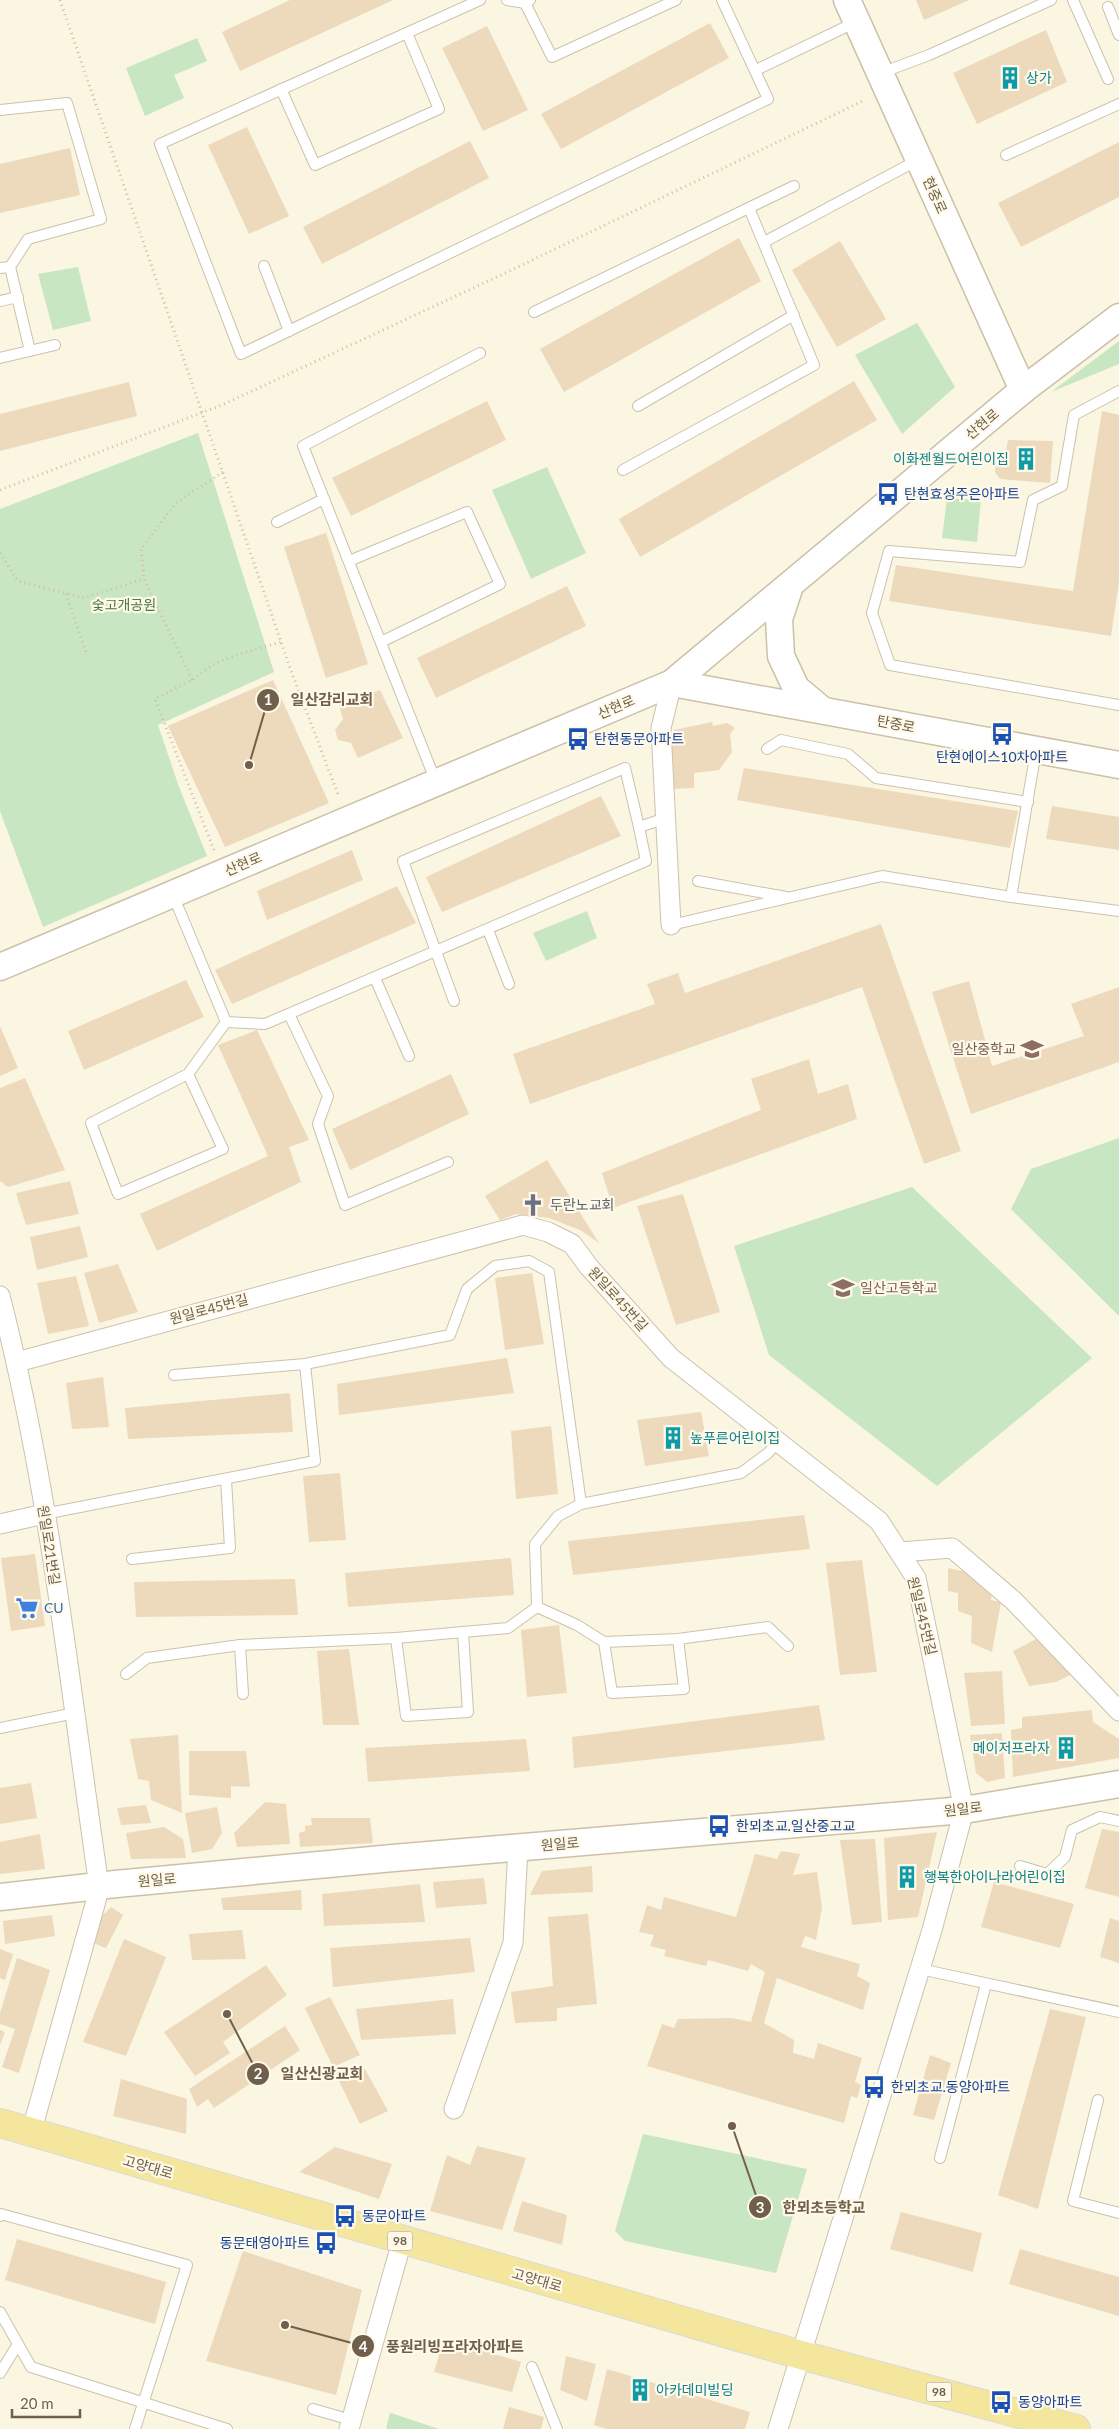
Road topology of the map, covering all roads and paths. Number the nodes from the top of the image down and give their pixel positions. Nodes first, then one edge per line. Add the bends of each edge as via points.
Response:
1 (60, 0) edge
2 (480, 0) edge
3 (507, 0) edge
4 (676, 0) edge
5 (722, 0) edge
6 (1051, 0) edge
7 (1073, 0) edge
8 (528, 1) edge
9 (1108, 7) dead end
10 (852, 11) edge
11 (406, 33) junction
12 (1119, 35) edge
13 (756, 70) junction
14 (880, 73) junction
15 (1108, 79) dead end
16 (281, 89) junction
17 (866, 100) dead end
18 (1119, 104) edge
19 (0, 110) edge
20 (1006, 155) dead end
21 (919, 159) junction
22 (794, 186) dead end
23 (749, 208) junction
24 (764, 242) junction
25 (264, 266) dead end
26 (5, 268) edge
27 (18, 297) junction
28 (0, 301) edge
29 (534, 312) dead end
30 (794, 316) junction
31 (1119, 317) edge
32 (290, 331) junction
33 (55, 345) dead end
34 (30, 351) junction
35 (480, 353) dead end
36 (0, 358) edge
37 (1023, 390) junction
38 (1119, 391) edge
39 (638, 406) dead end
40 (202, 412) junction
41 (624, 470) dead end
42 (223, 472) junction
43 (0, 490) edge
44 (324, 499) junction
45 (277, 522) dead end
46 (0, 553) edge
47 (349, 561) junction
48 (144, 579) junction
49 (790, 585) junction
50 (66, 593) junction
51 (281, 642) junction
52 (380, 642) junction
53 (86, 652) dead end
54 (192, 680) junction
55 (672, 684) junction
56 (1119, 706) edge
57 (822, 710) junction
58 (767, 749) dead end
59 (1036, 750) junction
60 (1119, 765) edge
61 (436, 783) junction
62 (339, 798) dead end
63 (1028, 802) junction
64 (666, 818) junction
65 (639, 827) junction
66 (214, 852) dead end
67 (698, 881) dead end
68 (172, 894) junction
69 (1011, 897) junction
70 (790, 898) junction
71 (1119, 911) edge
72 (671, 925) joint
73 (488, 930) junction
74 (436, 952) junction
75 (0, 967) edge
76 (375, 978) junction
77 (509, 984) dead end
78 (454, 1001) dead end
79 (288, 1014) junction
80 (226, 1022) junction
81 (409, 1056) dead end
82 (188, 1074) junction
83 (448, 1162) dead end
84 (0, 1296) edge
85 (17, 1362) junction
86 (306, 1364) junction
87 (174, 1375) dead end
88 (778, 1442) junction
89 (226, 1479) junction
90 (581, 1504) junction
91 (44, 1514) junction
92 (0, 1524) edge
93 (900, 1552) junction
94 (132, 1559) dead end
95 (537, 1608) junction
96 (463, 1632) junction
97 (396, 1638) junction
98 (678, 1639) junction
99 (604, 1642) junction
100 (240, 1645) junction
101 (788, 1646) dead end
102 (126, 1674) dead end
103 (243, 1694) dead end
104 (1119, 1711) edge
105 (75, 1713) junction
106 (0, 1728) edge
107 (1119, 1784) edge
108 (964, 1810) junction
109 (1119, 1821) edge
110 (518, 1848) junction
111 (1020, 1866) dead end
112 (99, 1886) junction
113 (0, 1897) edge
114 (920, 1969) junction
115 (986, 1984) junction
116 (1119, 2012) edge
117 (1098, 2100) dead end
118 (454, 2109) dead end
119 (0, 2124) edge
120 (31, 2133) junction
121 (0, 2138) edge
122 (940, 2158) dead end
123 (1119, 2213) edge
124 (0, 2216) edge
125 (400, 2248) junction
126 (0, 2312) edge
127 (18, 2344) junction
128 (799, 2362) junction
129 (532, 2367) dead end
130 (0, 2373) edge
131 (144, 2403) junction
132 (313, 2409) dead end
133 (350, 2424) edge
134 (135, 2429) edge
135 (227, 2429) edge
136 (557, 2429) edge
137 (778, 2429) edge
138 (1014, 2429) edge
139 (1076, 2429) edge

1 - 40 path
2 - 11 lane
3 - 8 lane
4 - 8 lane via 552,57
5 - 13 lane
6 - 14 lane via 929,55
7 - 15 lane
9 - 12 lane
10 - 13 lane
10 - 14 main road, 현중로
11 - 16 lane
11 - 16 lane via 439,109 324,161 314,165
13 - 32 lane via 768,99
14 - 21 main road, 현중로
16 - 32 lane via 160,144 241,354
17 - 40 path via 499,276
18 - 20 lane
19 - 26 lane via 66,103 101,218 28,239
21 - 24 lane
21 - 37 main road, 현중로
22 - 23 lane
23 - 24 lane
23 - 29 lane
24 - 30 lane
25 - 32 lane
26 - 27 lane
27 - 28 lane
27 - 34 lane
30 - 39 lane
30 - 41 lane via 814,365
31 - 37 main road, 산현로
33 - 34 lane
34 - 36 lane
35 - 44 lane via 303,446
37 - 49 main road, 산현로
38 - 56 lane via 1074,415 1062,486 1033,500 1020,562 889,551 872,613 890,665
40 - 42 path
40 - 43 path
42 - 48 path via 176,503 141,549
42 - 51 path
44 - 45 lane
44 - 47 lane
46 - 50 path via 18,581
47 - 52 lane
47 - 52 lane via 467,512 500,584
48 - 50 path via 84,598
48 - 54 path
49 - 55 main road, 산현로
49 - 57 main road via 779,619 781,656 796,688
50 - 53 path
51 - 54 path via 212,665
51 - 62 path
52 - 61 lane
54 - 66 path via 155,699
55 - 57 main road, 탄중로
55 - 61 main road, 산현로
55 - 64 street via 661,728
57 - 59 main road, 탄중로
58 - 63 lane via 781,740 848,754 876,778
59 - 60 main road, 탄중로
59 - 63 lane
61 - 68 main road, 산현로
63 - 69 lane
64 - 65 lane
64 - 72 street
65 - 73 lane via 646,861
65 - 74 lane via 625,768 403,861
67 - 70 lane
68 - 75 main road, 산현로
68 - 80 lane
69 - 70 lane via 882,876
69 - 71 lane
70 - 72 lane
73 - 74 lane
73 - 77 lane
74 - 76 lane
74 - 78 lane
76 - 79 lane
76 - 81 lane
79 - 80 lane via 265,1024
79 - 83 lane via 328,1096 318,1124 345,1205
80 - 82 lane
82 - 82 lane via 91,1123 118,1194 223,1150
84 - 85 street, 원일로21번길
85 - 88 street, 원일로45번길 via 523,1225 548,1232 572,1244 671,1358
85 - 91 street, 원일로21번길
86 - 87 lane
86 - 89 lane via 315,1461
86 - 90 lane via 450,1335 467,1289 496,1266 529,1260 548,1272
88 - 90 lane via 741,1473
88 - 93 street, 원일로45번길 via 880,1521
89 - 91 lane
89 - 94 lane via 230,1548
90 - 95 lane via 558,1516 535,1544
91 - 92 street
91 - 105 street, 원일로21번길
93 - 104 street via 952,1548 1014,1601
93 - 108 street, 원일로45번길 via 916,1578
95 - 96 lane via 508,1628
95 - 99 lane via 577,1625
96 - 97 lane
96 - 97 lane via 468,1712 406,1716
97 - 100 lane
98 - 99 lane
98 - 99 lane via 684,1689 612,1693
98 - 101 lane via 768,1627
100 - 102 lane via 147,1658
100 - 103 lane
105 - 106 lane
105 - 112 street, 원일로21번길
107 - 108 main road, 원일로
108 - 110 main road, 원일로
108 - 114 street
109 - 111 lane via 1100,1817 1072,1830 1065,1857 1046,1874
110 - 112 main road, 원일로
110 - 118 street via 513,1943
112 - 113 main road, 원일로
112 - 120 street
114 - 115 lane
114 - 128 street
115 - 116 lane
115 - 122 lane
117 - 123 lane via 1073,2201
119 - 120 main road, 고양대로 / 98
120 - 125 main road, 고양대로 / 98
121 - 125 main road, 고양대로 / 98
124 - 131 lane via 187,2265
125 - 128 main road, 고양대로 / 98
125 - 133 street
126 - 127 lane
127 - 130 lane
127 - 131 lane via 31,2367
128 - 137 street
128 - 138 main road, 고양대로 / 98
128 - 139 main road, 고양대로 / 98
129 - 136 lane
131 - 134 lane
131 - 135 lane
132 - 133 lane

